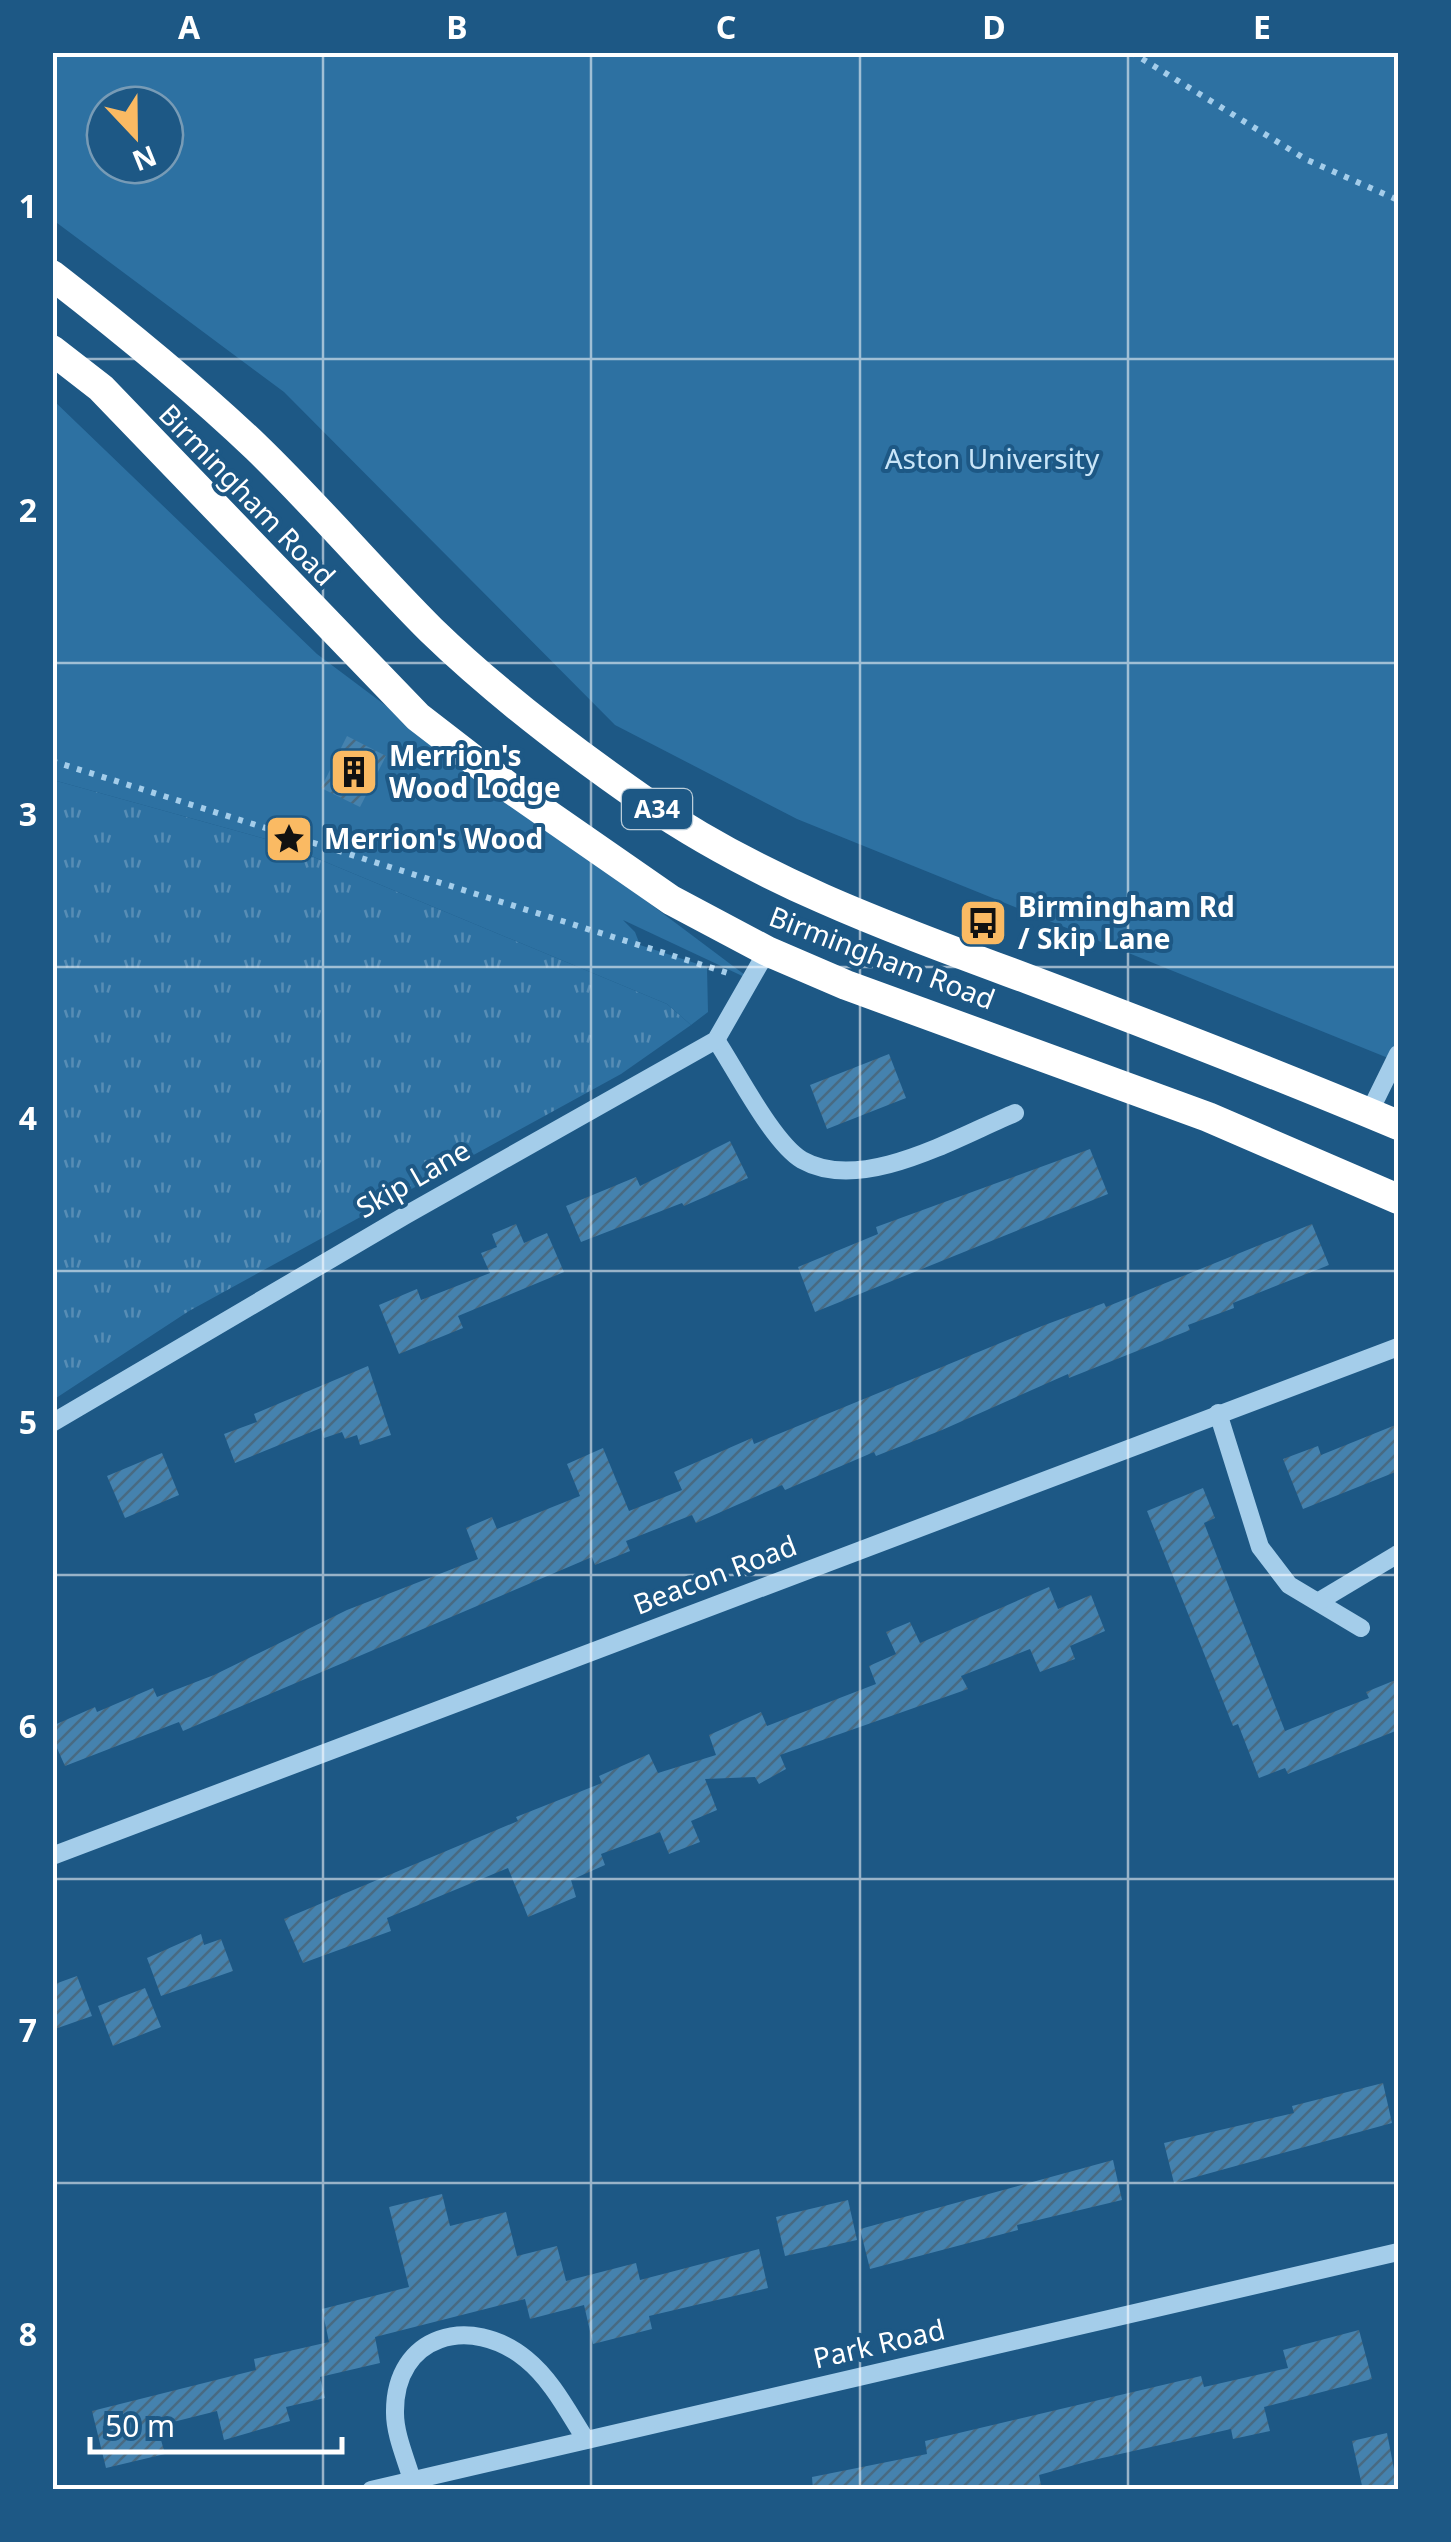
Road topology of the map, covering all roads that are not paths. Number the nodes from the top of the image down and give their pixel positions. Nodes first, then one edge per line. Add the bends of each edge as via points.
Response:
1 (52, 275) edge
2 (52, 350) edge
3 (768, 952) junction
4 (716, 1040) junction
5 (1398, 1054) edge
6 (1369, 1112) junction
7 (1016, 1113) dead end
8 (1398, 1125) edge
9 (1398, 1198) edge
10 (1398, 1346) edge
11 (1218, 1414) junction
12 (52, 1423) edge
13 (1398, 1554) edge
14 (1321, 1600) junction
15 (1361, 1628) dead end
16 (52, 1856) edge
17 (1398, 2252) edge
18 (586, 2440) junction
19 (412, 2480) junction
20 (371, 2490) edge

1 - 6 highway, Birmingham Road / A34 via 258,449 492,685 650,805 746,862 874,923
2 - 3 highway, Birmingham Road / A34 via 101,388 418,717 671,900
3 - 4 street, Skip Lane
3 - 9 highway, Birmingham Road / A34 via 1208,1116
4 - 7 street via 800,1159 837,1172 875,1170
4 - 12 street, Skip Lane
5 - 6 street
6 - 8 highway, Birmingham Road / A34
10 - 11 street, Beacon Road
11 - 14 street via 1260,1547 1288,1585
11 - 16 street, Beacon Road
13 - 14 street
14 - 15 street
17 - 18 street, Park Road
18 - 19 street, Park Road
18 - 19 street via 525,2358 498,2342 452,2336 423,2346 400,2373 394,2413
19 - 20 street, Park Road

